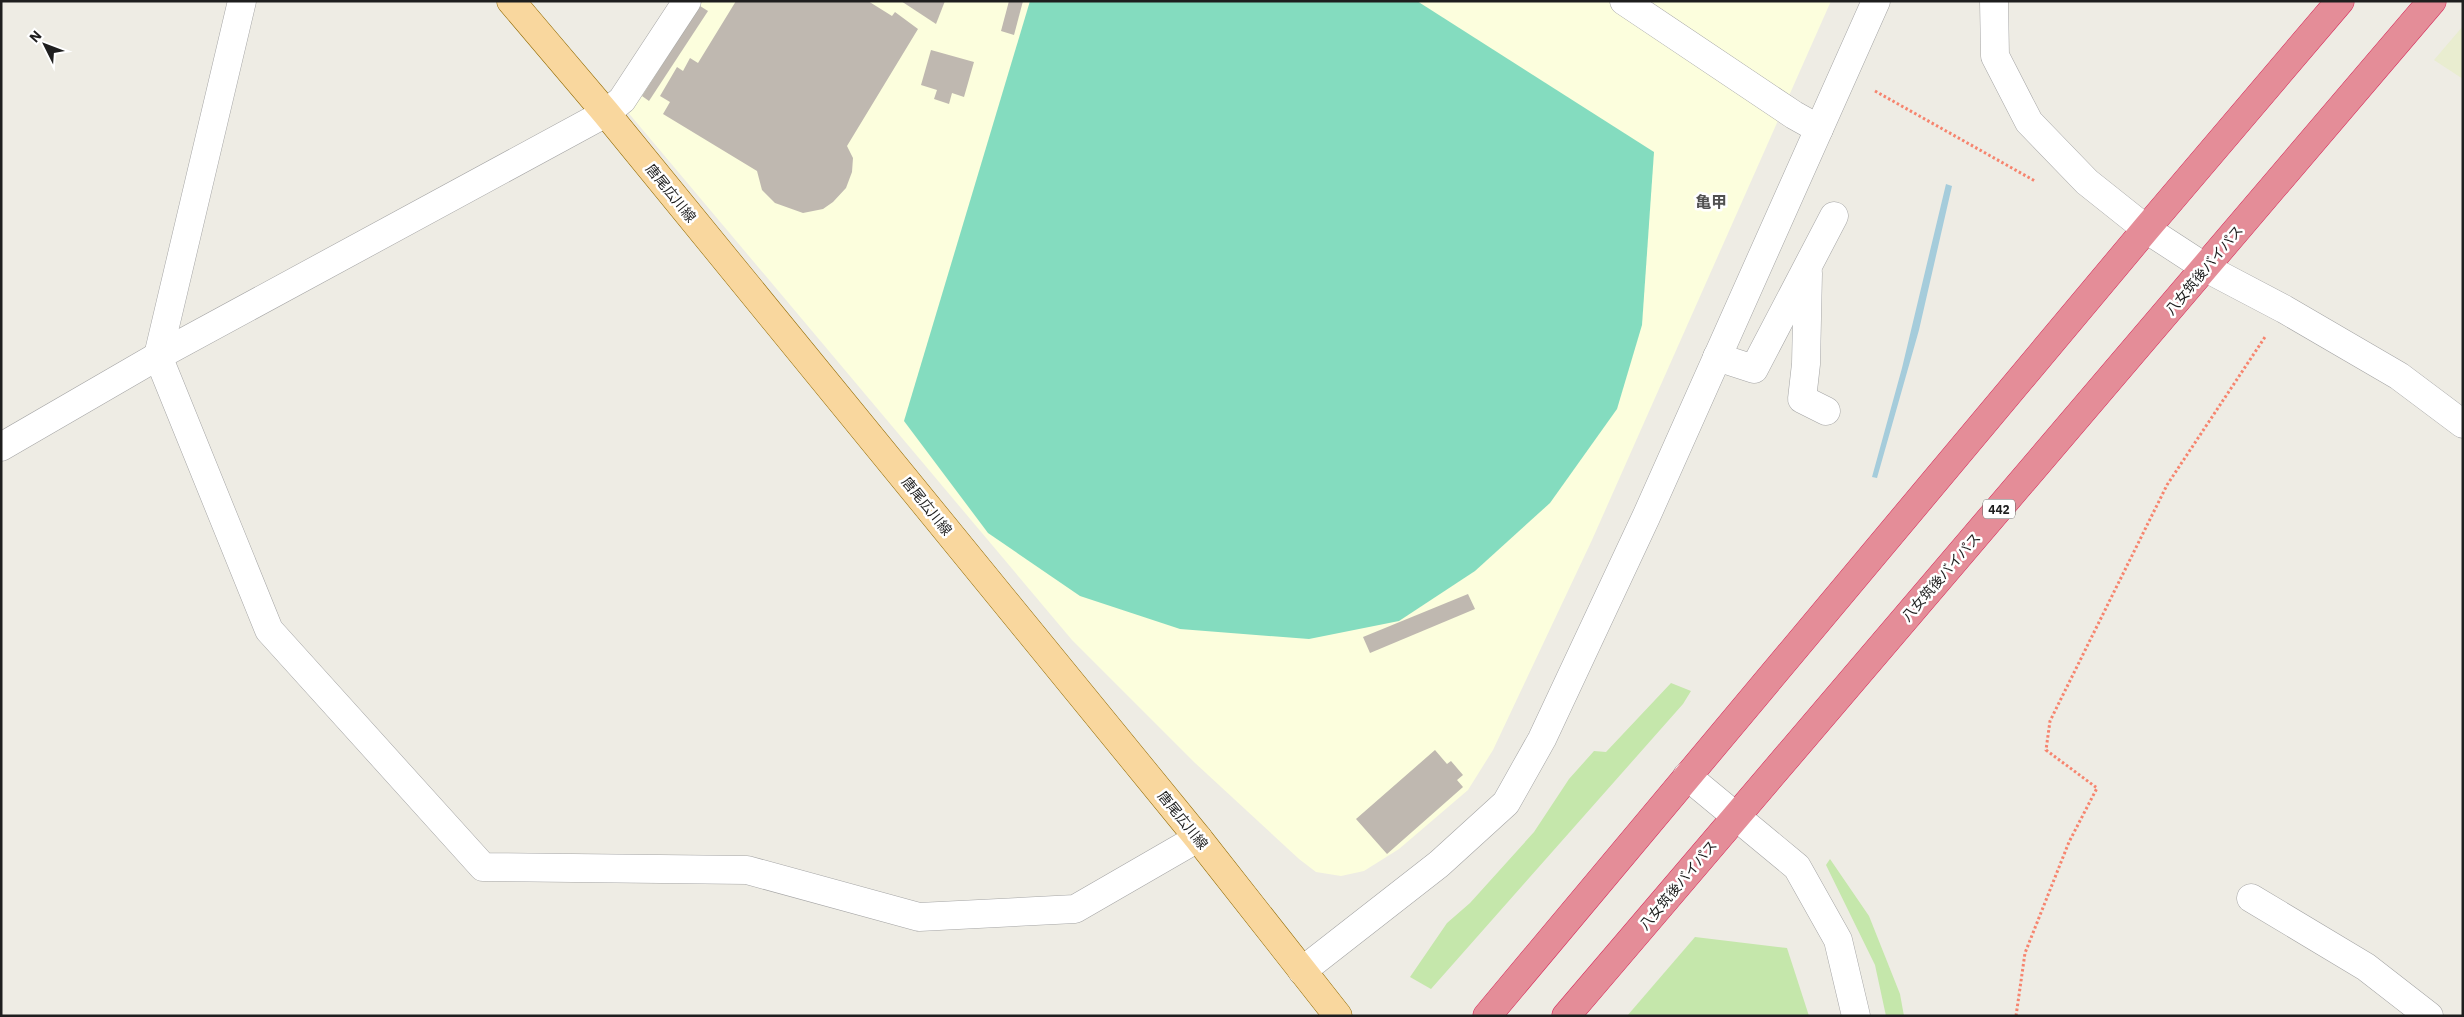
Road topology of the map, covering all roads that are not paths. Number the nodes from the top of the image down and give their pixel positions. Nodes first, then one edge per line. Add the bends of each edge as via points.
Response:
1 (242, 1) edge
2 (511, 1) edge
3 (686, 1) edge
4 (1624, 1) edge
5 (1876, 1) edge
6 (1994, 1) edge
7 (2340, 1) edge
8 (2432, 1) edge
9 (606, 113) junction
10 (1819, 129) junction
11 (1834, 216) dead end
12 (2146, 229) junction
13 (1809, 263) junction
14 (2206, 268) junction
15 (158, 356) junction
16 (1717, 357) junction
17 (1826, 411) dead end
18 (2463, 424) edge
19 (1, 447) edge
20 (1687, 776) junction
21 (1736, 816) junction
22 (1198, 838) junction
23 (2252, 898) dead end
24 (1302, 971) junction
25 (1338, 1016) edge
26 (1487, 1016) edge
27 (1566, 1016) edge
28 (1856, 1016) edge
29 (2428, 1016) edge

1 - 15 street
2 - 9 main road, 唐尾広川線
3 - 9 street via 622,100
4 - 10 street
5 - 10 street
6 - 12 street via 1995,56 2029,122 2086,182
7 - 12 highway
8 - 14 highway, 八女筑後バイパス / 442
9 - 15 street
9 - 22 main road, 唐尾広川線
10 - 16 street
11 - 13 street
12 - 14 street
12 - 20 highway
13 - 16 street via 1754,369
13 - 17 street via 1802,399
14 - 18 street via 2284,308 2399,376
14 - 21 highway, 八女筑後バイパス / 442
15 - 19 street
15 - 22 street via 269,630 484,867 747,870 919,917 1075,909
16 - 24 street via 1542,739 1506,803 1439,864
20 - 21 street
20 - 26 highway
21 - 27 highway, 八女筑後バイパス / 442
21 - 28 street via 1797,867 1838,940
22 - 24 main road, 唐尾広川線
23 - 29 street via 2366,968
24 - 25 main road, 唐尾広川線

